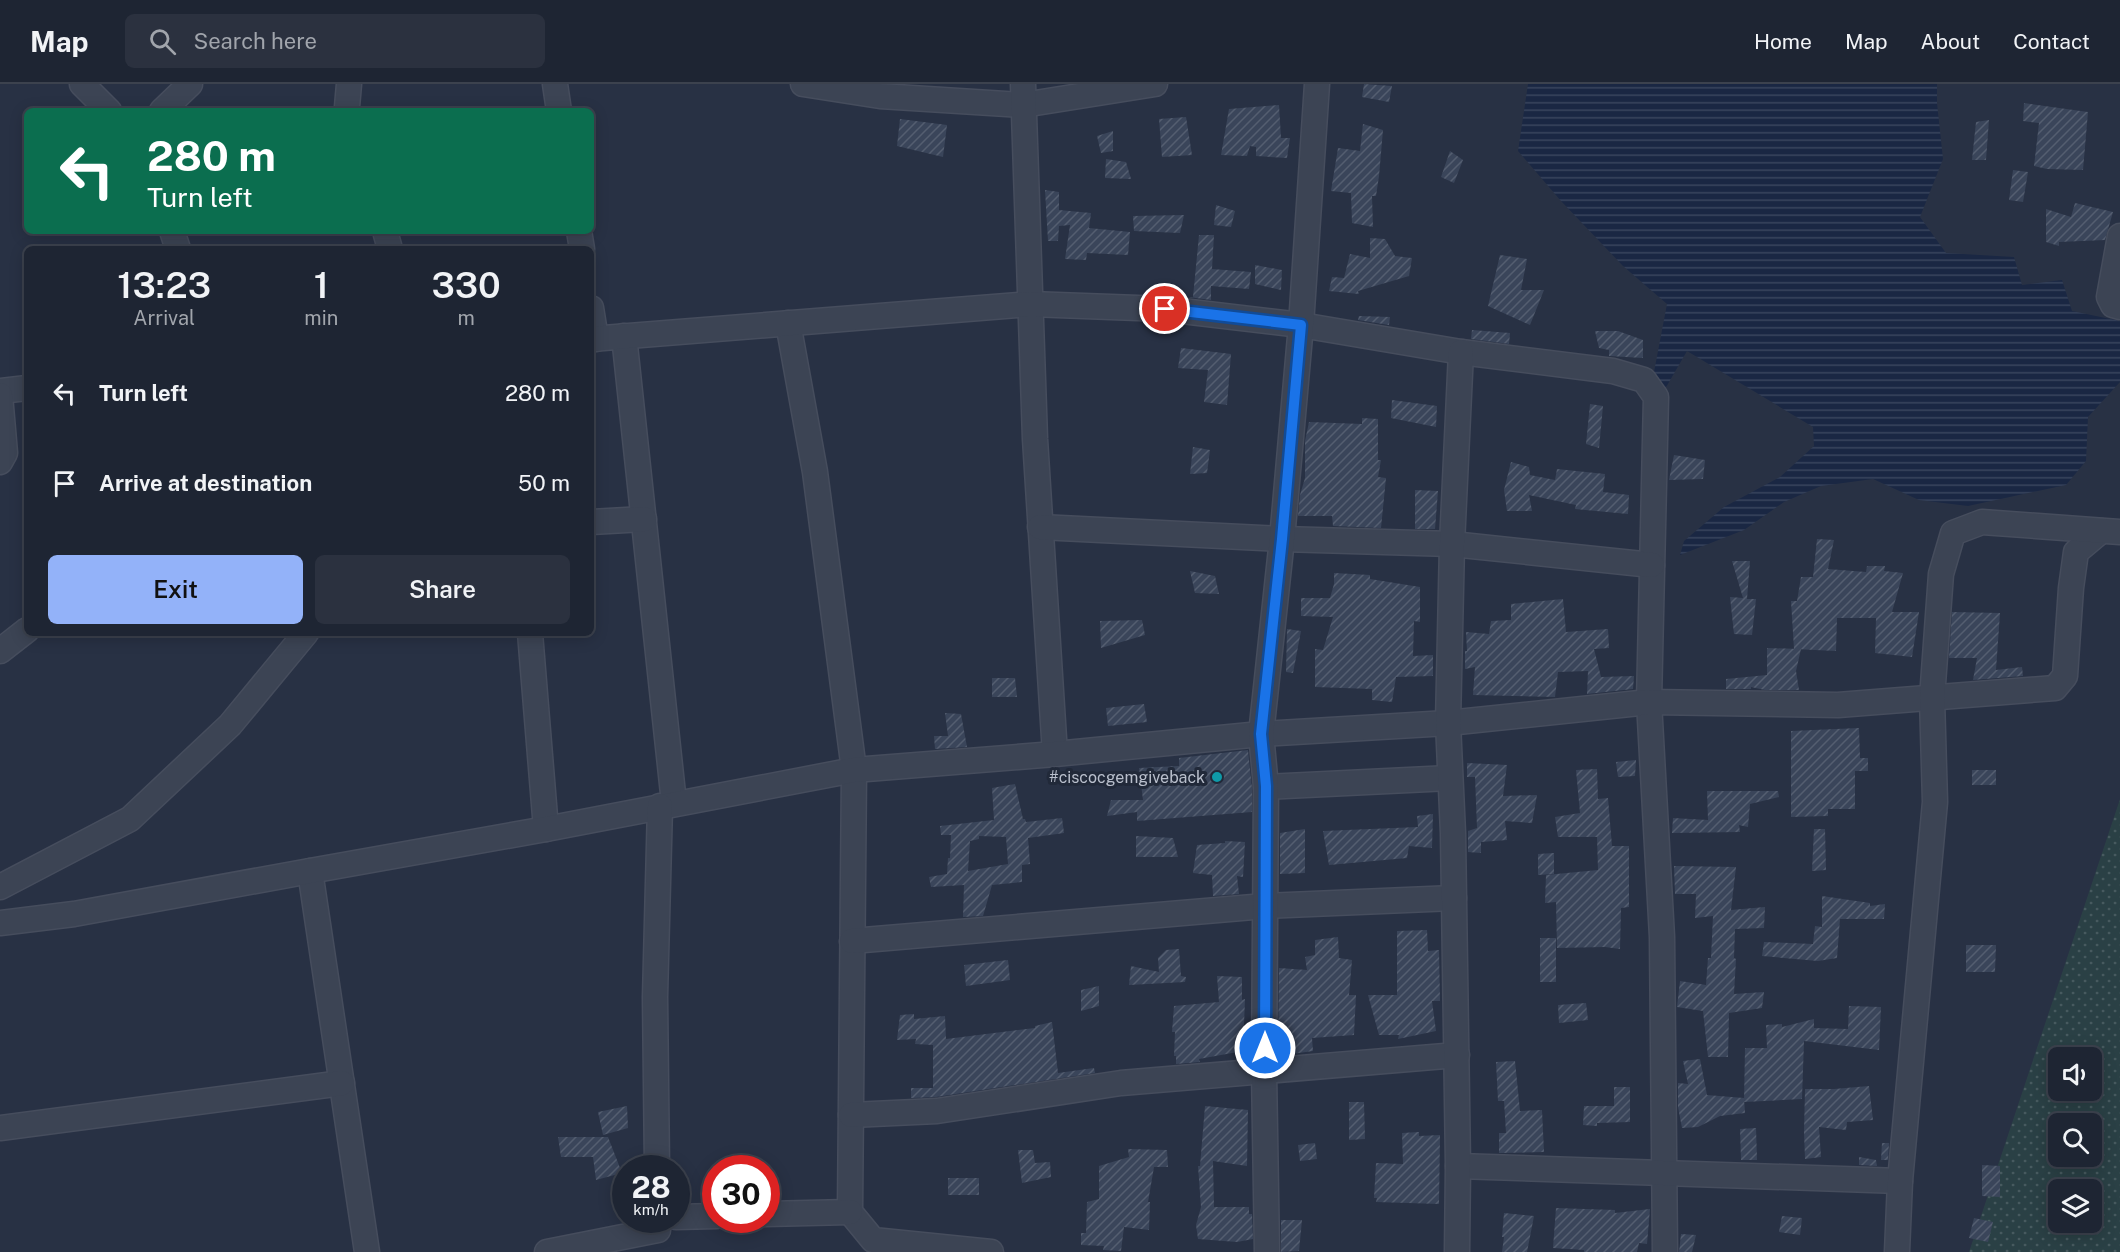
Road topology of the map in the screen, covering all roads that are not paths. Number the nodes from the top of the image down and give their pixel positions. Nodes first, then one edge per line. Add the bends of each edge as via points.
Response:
1 (82, 84) edge
2 (190, 84) edge
3 (349, 84) edge
4 (555, 84) edge
5 (804, 84) edge
6 (1155, 84) edge
7 (1317, 84) edge
8 (1023, 94) edge
9 (106, 108) edge
10 (165, 108) edge
11 (347, 108) edge
12 (559, 108) edge
13 (2120, 236) edge
14 (1030, 304) junction
15 (2120, 307) edge
16 (788, 323) junction
17 (1301, 325) junction
18 (624, 336) junction
19 (594, 339) edge
20 (1461, 352) junction
21 (24, 389) edge
22 (0, 393) edge
23 (0, 462) edge
24 (644, 519) junction
25 (594, 522) edge
26 (1040, 527) junction
27 (2111, 532) edge
28 (1282, 539) junction
29 (1452, 544) junction
30 (1652, 565) junction
31 (24, 632) edge
32 (304, 636) edge
33 (530, 636) edge
34 (0, 651) edge
35 (1932, 698) junction
36 (1649, 702) junction
37 (1448, 723) junction
38 (1261, 734) junction
39 (1055, 754) junction
40 (854, 770) junction
41 (1450, 778) junction
42 (1266, 786) junction
43 (667, 805) junction
44 (546, 829) junction
45 (310, 871) junction
46 (0, 887) edge
47 (1454, 898) junction
48 (1265, 906) junction
49 (0, 923) edge
50 (852, 941) junction
51 (1457, 1055) junction
52 (1264, 1071) junction
53 (342, 1083) junction
54 (851, 1115) junction
55 (0, 1128) edge
56 (657, 1155) edge
57 (1458, 1166) junction
58 (1663, 1173) junction
59 (1900, 1181) junction
60 (850, 1212) junction
61 (780, 1214) edge
62 (647, 1233) edge
63 (872, 1246) edge
64 (367, 1252) edge
65 (547, 1252) edge
66 (991, 1252) edge
67 (1267, 1252) edge
68 (1457, 1252) edge
69 (1665, 1252) edge
70 (1897, 1252) edge

1 - 9 street
2 - 10 street
3 - 11 street
4 - 12 street
5 - 8 street via 880,96
6 - 8 street
7 - 17 street
8 - 14 street
13 - 15 street via 2109,297 2112,305
14 - 16 street
14 - 17 street via 1165,309
14 - 26 street
16 - 18 street
16 - 40 street via 815,472
17 - 20 street
17 - 28 street
18 - 19 street
18 - 24 street
20 - 29 street
20 - 30 street via 1613,370 1644,380 1656,397
21 - 22 street
22 - 23 street via 5,453
24 - 25 street
24 - 43 street
26 - 28 street
26 - 39 street
27 - 35 street via 2076,552 2065,676 2055,688
27 - 35 street via 1982,522 1953,533 1941,574
28 - 29 street
28 - 38 street
29 - 30 street
29 - 37 street
30 - 36 street
31 - 34 street
32 - 46 street via 230,725 130,819
33 - 44 street
35 - 36 street via 1838,705
35 - 59 street via 1935,802
36 - 37 street
36 - 58 street via 1662,937
37 - 38 street
37 - 41 street
38 - 39 street
38 - 42 street
39 - 40 street
40 - 43 street
40 - 50 street
41 - 42 street
41 - 47 street
42 - 48 street
43 - 44 street
43 - 56 street via 655,997
44 - 45 street
45 - 49 street via 74,914
45 - 53 street
47 - 48 street
47 - 51 street
48 - 50 street
48 - 52 street
50 - 54 street
51 - 52 street
51 - 57 street
52 - 54 street via 1121,1083 937,1111
52 - 67 street
53 - 55 street
53 - 64 street
54 - 60 street
57 - 58 street
57 - 68 street
58 - 59 street
58 - 69 street
59 - 70 street
60 - 61 street
60 - 63 street
62 - 65 street
63 - 66 street

